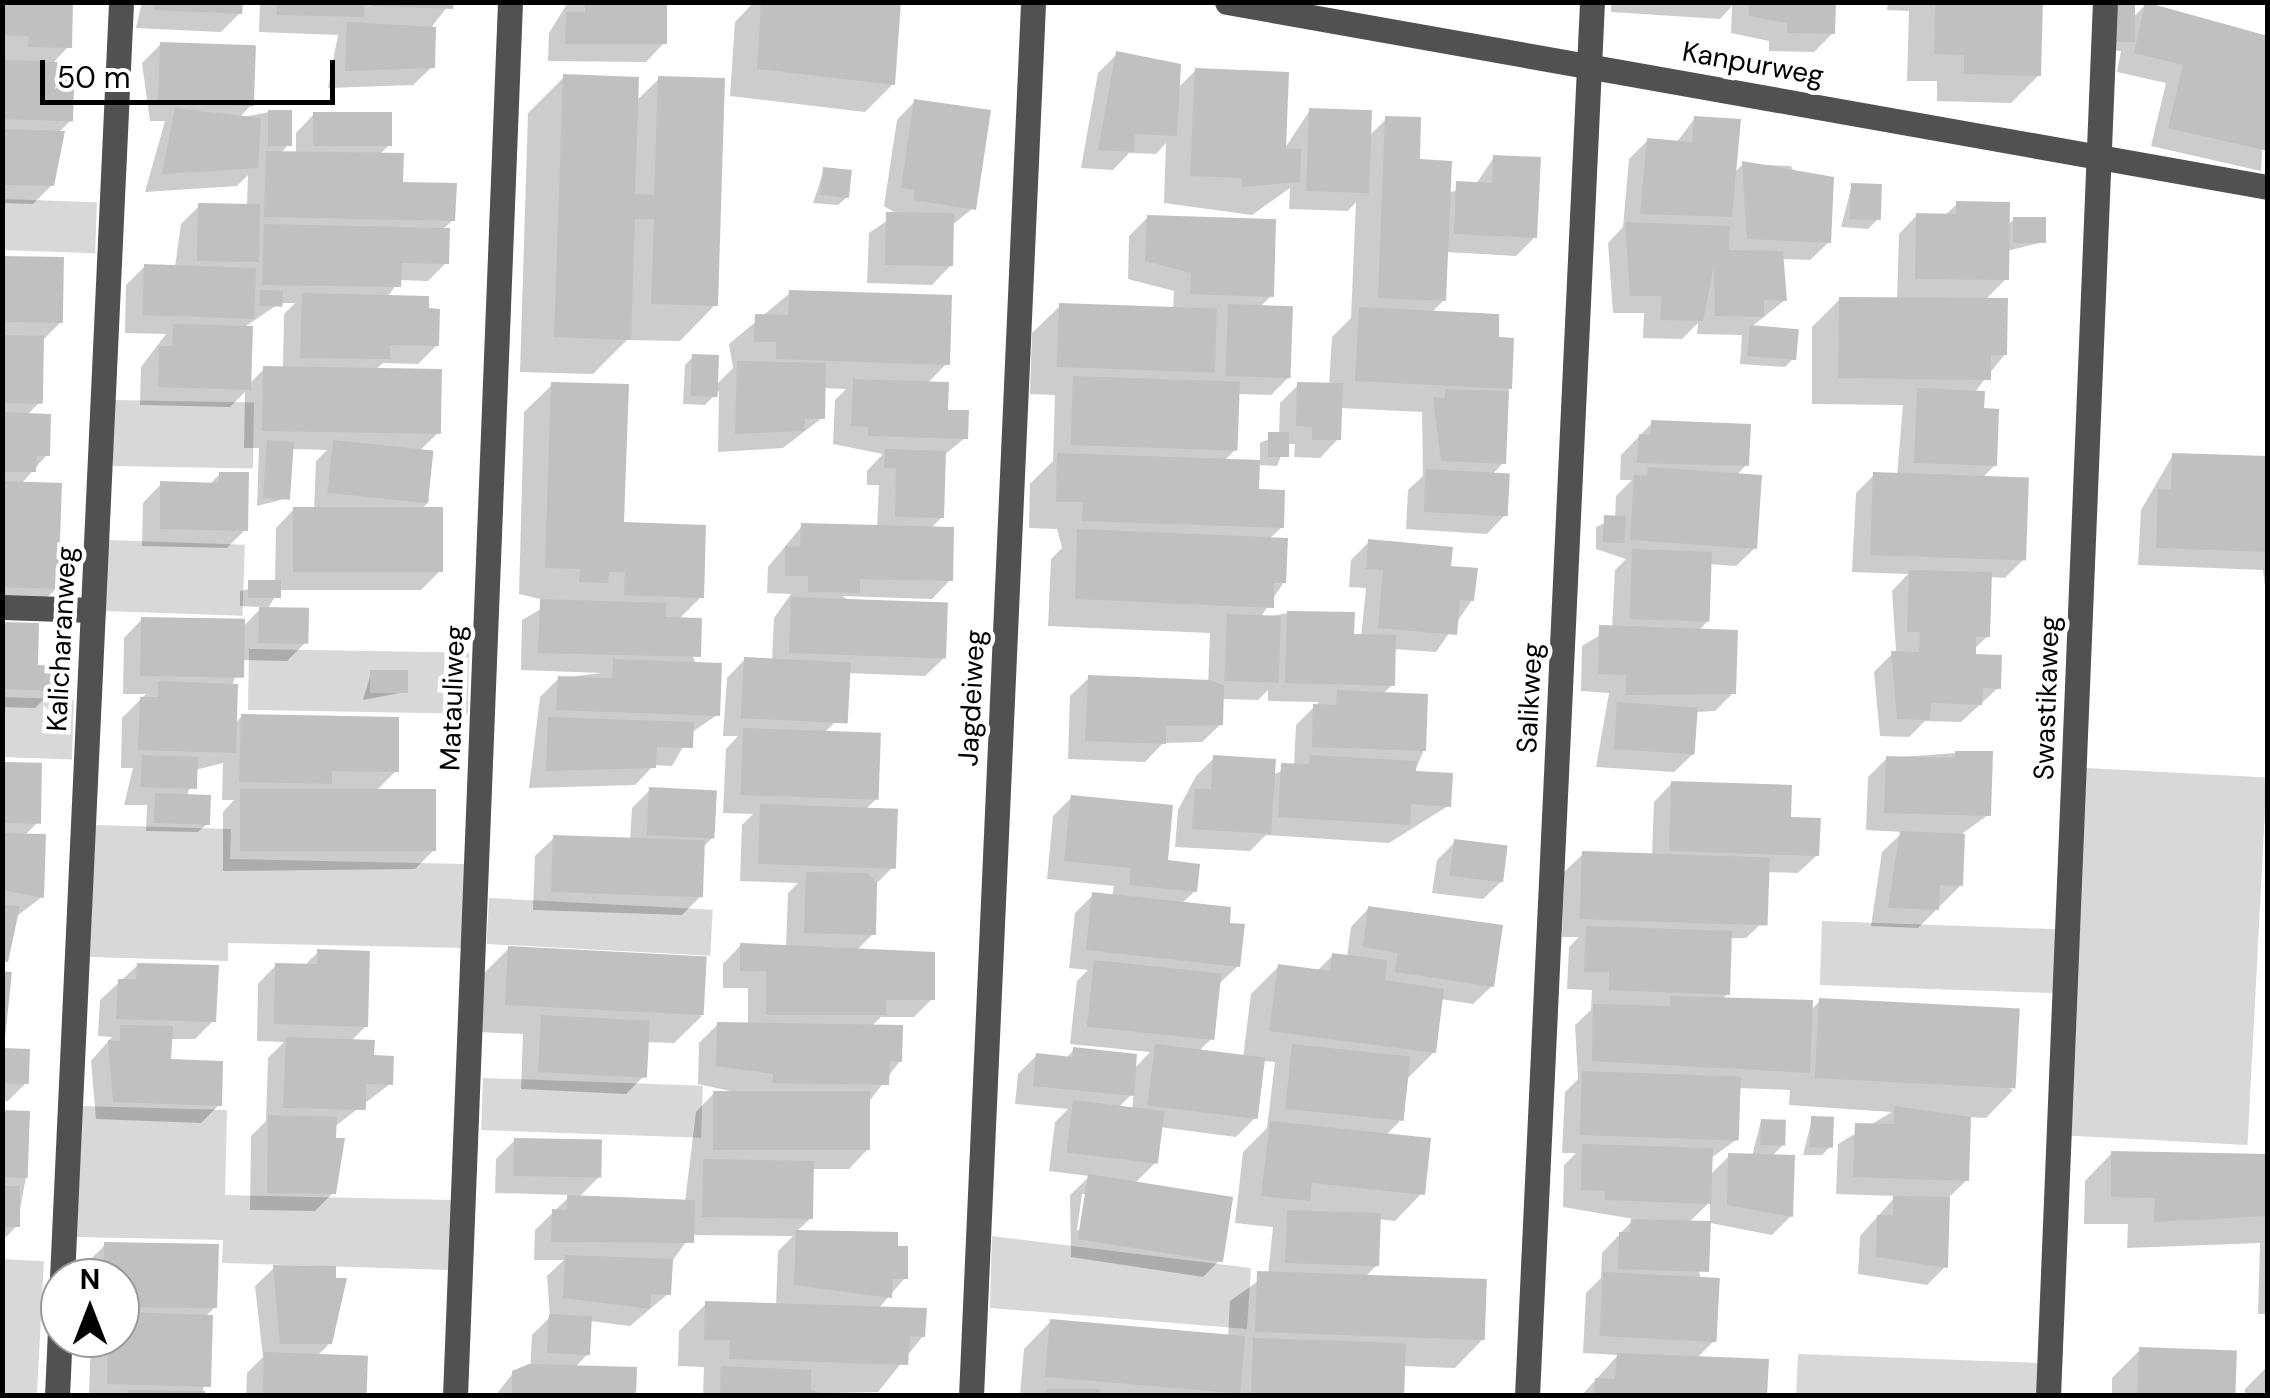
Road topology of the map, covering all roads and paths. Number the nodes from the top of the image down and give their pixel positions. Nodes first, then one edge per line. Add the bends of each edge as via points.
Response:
1 (121, 2) edge
2 (510, 2) edge
3 (1033, 2) edge
4 (1227, 2) edge
5 (1592, 2) edge
6 (2106, 2) edge
7 (1589, 66) junction
8 (2100, 154) junction
9 (2268, 188) edge
10 (2, 607) edge
11 (93, 610) junction
12 (63, 1258) edge
13 (59, 1358) edge
14 (57, 1396) edge
15 (455, 1396) edge
16 (972, 1396) edge
17 (1528, 1396) edge
18 (2048, 1396) edge

1 - 11 street, Kalicharanweg
2 - 15 street, Matauliweg
3 - 16 street, Jagdeiweg
4 - 7 street, Kanpurweg
5 - 7 street, Salikweg
6 - 8 street, Swastikaweg
7 - 8 street, Kanpurweg
7 - 17 street, Salikweg
8 - 9 street, Kanpurweg
8 - 18 street, Swastikaweg
10 - 11 street
11 - 12 street, Kalicharanweg
13 - 14 street

